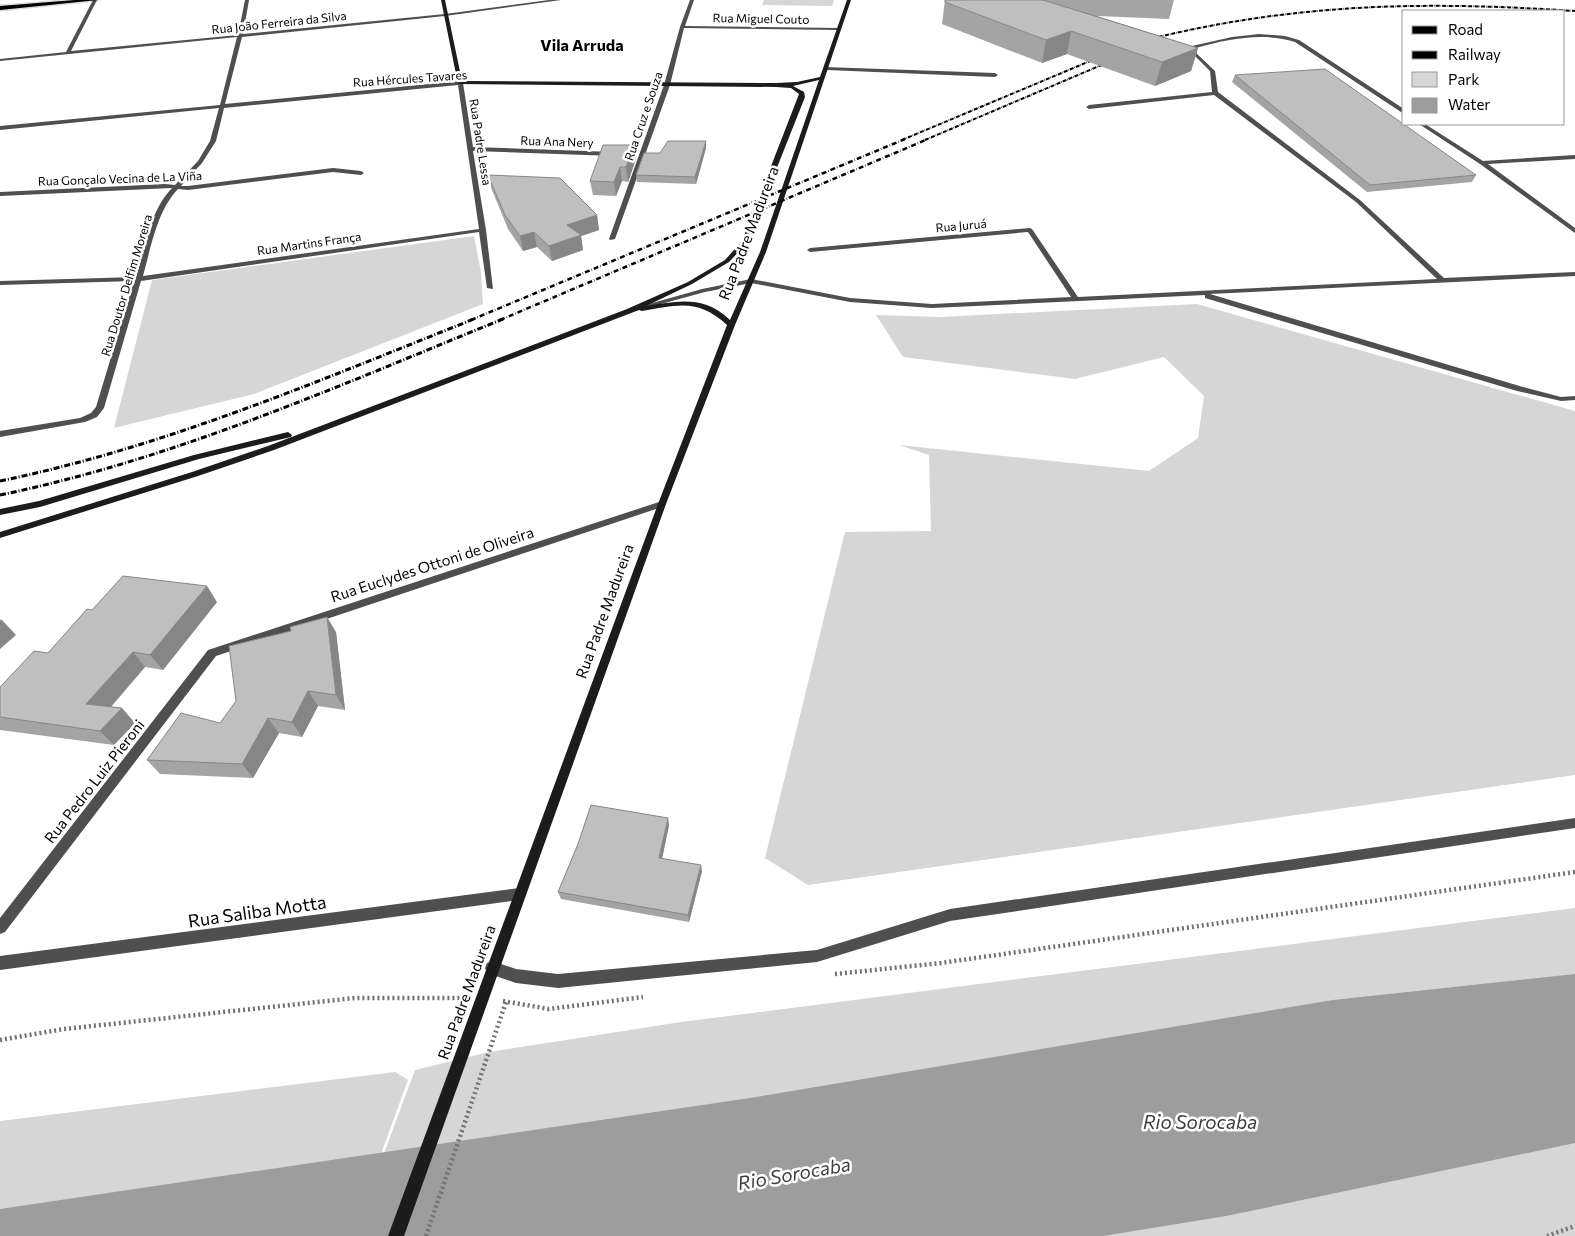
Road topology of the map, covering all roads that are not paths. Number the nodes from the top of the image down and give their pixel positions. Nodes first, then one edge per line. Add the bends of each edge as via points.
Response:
1 (95, 0) edge
2 (246, 0) edge
3 (443, 0) edge
4 (559, 0) edge
5 (692, 0) edge
6 (849, 0) edge
7 (0, 8) edge
8 (445, 15) junction
9 (682, 27) junction
10 (839, 29) junction
11 (240, 36) junction
12 (68, 53) junction
13 (0, 60) edge
14 (827, 68) junction
15 (995, 75) dead end
16 (823, 78) junction
17 (460, 83) junction
18 (667, 84) junction
19 (776, 85) junction
20 (1215, 94) junction
21 (223, 105) junction
22 (1089, 107) dead end
23 (1402, 111) edge
24 (1424, 125) edge
25 (0, 128) edge
26 (471, 149) junction
27 (624, 154) edge
28 (633, 154) edge
29 (642, 155) junction
30 (1575, 157) edge
31 (1482, 163) junction
32 (360, 173) dead end
33 (175, 188) junction
34 (0, 194) edge
35 (483, 230) junction
36 (1575, 231) edge
37 (612, 239) dead end
38 (810, 250) dead end
39 (1575, 274) edge
40 (138, 279) junction
41 (751, 281) junction
42 (1444, 281) junction
43 (0, 283) edge
44 (491, 288) dead end
45 (1199, 293) junction
46 (1077, 300) junction
47 (630, 311) junction
48 (731, 325) junction
49 (1575, 398) edge
50 (320, 428) junction
51 (0, 434) edge
52 (662, 504) junction
53 (0, 512) edge
54 (0, 535) edge
55 (212, 653) joint
56 (1575, 823) edge
57 (519, 894) junction
58 (0, 928) edge
59 (0, 963) edge
60 (492, 968) junction
61 (396, 1236) edge

1 - 7 main road
1 - 12 street
2 - 11 street, Rua Doutor Delfim Moreira
3 - 8 main road, Rua Padre Lessa
4 - 8 street, Rua João Ferreira da Silva
5 - 9 street, Rua Cruz e Souza
6 - 10 main road, Rua Padre Madureira
8 - 11 street, Rua João Ferreira da Silva
8 - 17 main road, Rua Padre Lessa
9 - 10 street, Rua Miguel Couto
9 - 18 street, Rua Cruz e Souza
10 - 14 main road, Rua Padre Madureira
11 - 12 street, Rua João Ferreira da Silva
11 - 21 street, Rua Doutor Delfim Moreira
12 - 13 street, Rua João Ferreira da Silva
14 - 15 street
14 - 16 main road, Rua Padre Madureira
16 - 19 main road, Rua Hércules Tavares
16 - 41 main road, Rua Padre Madureira
17 - 18 main road, Rua Hércules Tavares
17 - 21 street, Rua Hércules Tavares via 442,82
17 - 26 street, Rua Padre Lessa
18 - 19 main road, Rua Hércules Tavares
18 - 29 street, Rua Cruz e Souza
19 - 47 main road, Rua Padre Madureira via 792,87 802,93 802,97 746,242 727,261
20 - 22 street
20 - 23 street via 1212,71 1194,53 1194,47 1220,40 1286,37 1297,41
20 - 42 street via 1358,200
21 - 25 street, Rua Hércules Tavares
21 - 33 street, Rua Doutor Delfim Moreira via 213,141 200,162
24 - 31 street
26 - 27 street, Rua Ana Nery
26 - 35 street, Rua Padre Lessa
28 - 29 street
29 - 37 street, Rua Cruz e Souza
30 - 31 street
31 - 36 street
32 - 33 street, Rua Gonçalo Vecina de La Viña via 333,170
33 - 34 street, Rua Gonçalo Vecina de La Viña
33 - 40 street, Rua Doutor Delfim Moreira via 165,199 152,230
35 - 40 street, Rua Martins França
35 - 44 street, Rua Padre Lessa
38 - 46 street, Rua Juruá via 1030,230
39 - 42 street
40 - 43 street, Rua Martins França
40 - 51 street, Rua Doutor Delfim Moreira via 100,408 94,415 82,420
41 - 46 street via 850,300 923,305
41 - 47 street via 704,290
41 - 48 main road, Rua Padre Madureira
42 - 45 street
45 - 46 street
45 - 49 street via 1520,389 1561,399
47 - 48 main road via 694,302 714,310
47 - 50 main road
48 - 52 main road, Rua Padre Madureira
50 - 53 main road via 198,457 40,504
50 - 54 main road via 195,474
52 - 55 street, Rua Euclydes Ottoni de Oliveira
52 - 57 main road, Rua Padre Madureira
55 - 58 street, Rua Pedro Luiz Pieroni
56 - 60 street via 950,915 817,956 558,981 516,976
57 - 59 street, Rua Saliba Motta
57 - 60 main road, Rua Padre Madureira
60 - 61 main road, Rua Padre Madureira

